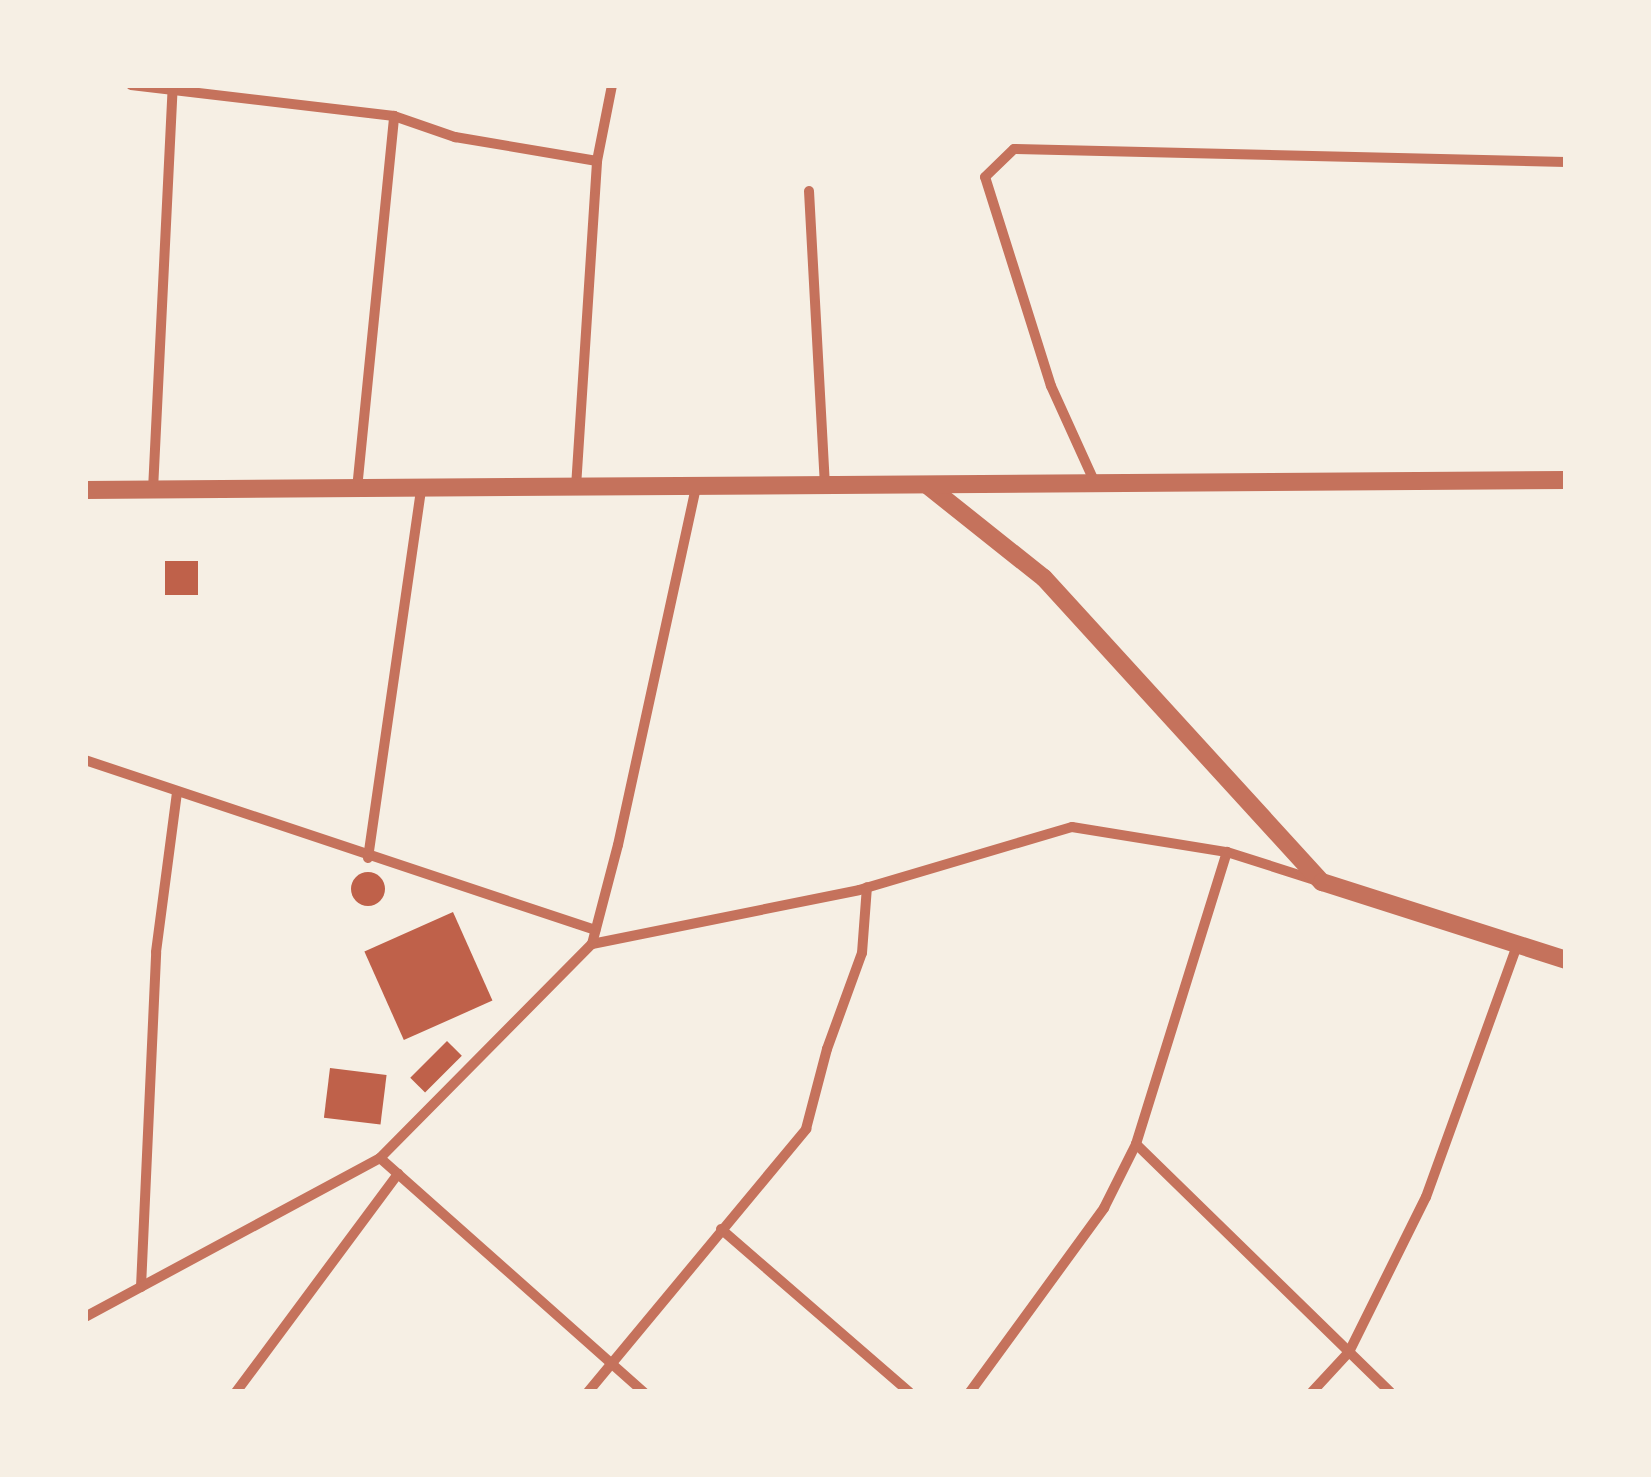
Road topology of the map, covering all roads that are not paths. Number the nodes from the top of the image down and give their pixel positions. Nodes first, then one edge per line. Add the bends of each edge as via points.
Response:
1 (131, 85) edge
2 (612, 85) edge
3 (172, 88) edge
4 (394, 116) junction
5 (597, 161) junction
6 (1566, 162) edge
7 (809, 191) dead end
8 (1566, 480) edge
9 (1095, 483) junction
10 (928, 484) junction
11 (825, 485) junction
12 (696, 486) junction
13 (576, 487) junction
14 (421, 488) junction
15 (358, 489) junction
16 (85, 490) edge
17 (153, 490) junction
18 (85, 760) edge
19 (178, 792) junction
20 (1227, 852) junction
21 (368, 858) junction
22 (1322, 882) junction
23 (866, 887) junction
24 (596, 930) junction
25 (592, 944) junction
26 (1517, 945) junction
27 (1566, 960) edge
28 (1136, 1144) junction
29 (380, 1158) junction
30 (398, 1174) junction
31 (721, 1229) junction
32 (140, 1287) junction
33 (85, 1317) edge
34 (1348, 1352) junction
35 (612, 1364) junction
36 (236, 1392) edge
37 (588, 1392) edge
38 (644, 1392) edge
39 (908, 1392) edge
40 (970, 1392) edge
41 (1312, 1392) edge
42 (1390, 1392) edge

1 - 3 street
2 - 5 street
3 - 4 street
3 - 17 street
4 - 5 street via 454,136
4 - 15 street
5 - 13 street
6 - 9 street via 1014,149 985,177 1050,386
7 - 11 street
8 - 9 street
9 - 10 street
10 - 11 street
10 - 22 street via 1044,578
11 - 12 street
12 - 13 street
12 - 24 street
13 - 14 street
14 - 15 street
14 - 21 street
15 - 17 street
16 - 17 street
18 - 19 street
19 - 21 street
19 - 32 street via 156,952
20 - 22 street
20 - 23 street via 1072,827
20 - 28 street
21 - 24 street
22 - 26 street
23 - 25 street
23 - 31 street via 862,954 806,1129
24 - 25 street
25 - 29 street
26 - 27 street
26 - 34 street via 1426,1198
28 - 34 street
28 - 40 street via 1104,1208
29 - 30 street
29 - 32 street
30 - 35 street
30 - 36 street
31 - 35 street
31 - 39 street
32 - 33 street
34 - 41 street
34 - 42 street
35 - 37 street
35 - 38 street

